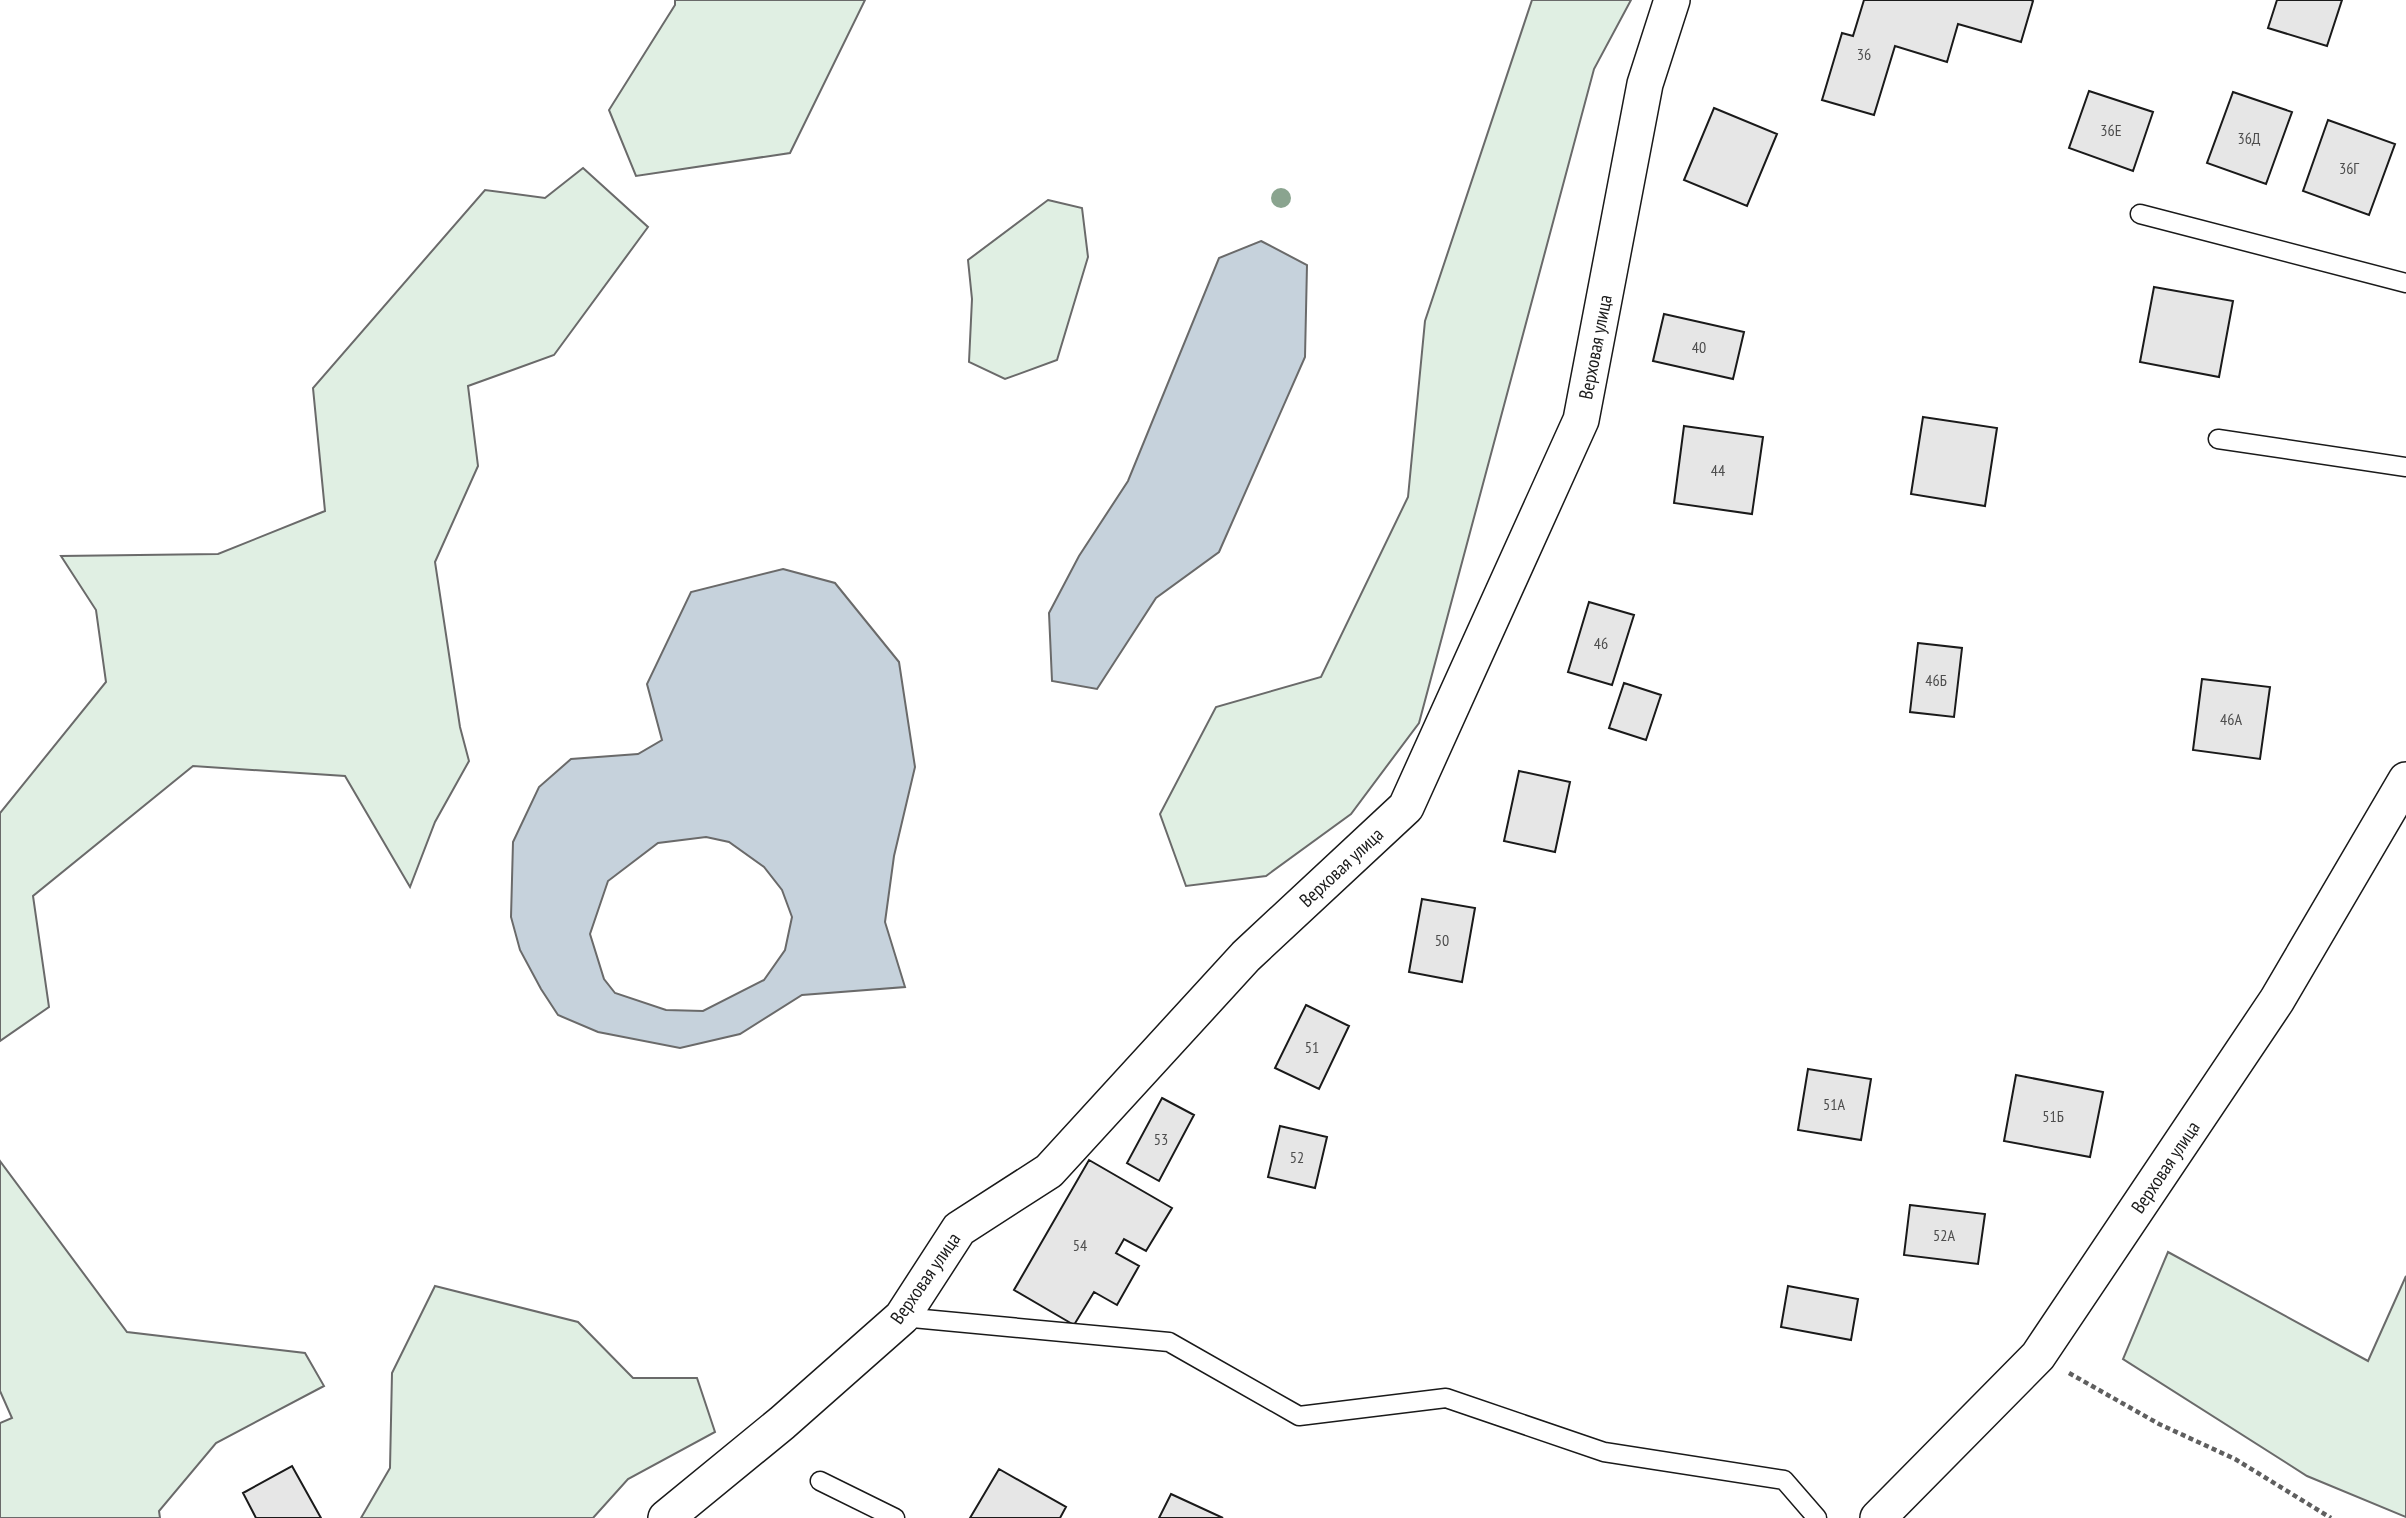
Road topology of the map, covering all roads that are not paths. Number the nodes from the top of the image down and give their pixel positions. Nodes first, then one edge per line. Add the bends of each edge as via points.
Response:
1 (1672, 0) edge
2 (2140, 214) dead end
3 (2406, 283) edge
4 (2218, 439) dead end
5 (2406, 467) edge
6 (2406, 780) edge
7 (902, 1317) junction
8 (820, 1481) dead end
9 (666, 1518) edge
10 (895, 1518) edge
11 (1817, 1518) edge
12 (1878, 1518) edge

1 - 7 street, Верховая улица via 1645,84 1581,420 1406,807 1246,956 1049,1171 958,1229
2 - 3 lane
4 - 5 lane
6 - 12 street, Верховая улица via 2277,1000 2038,1356
7 - 9 street, Верховая улица
7 - 11 lane via 1169,1342 1299,1416 1446,1398 1604,1451 1784,1480
8 - 10 lane

